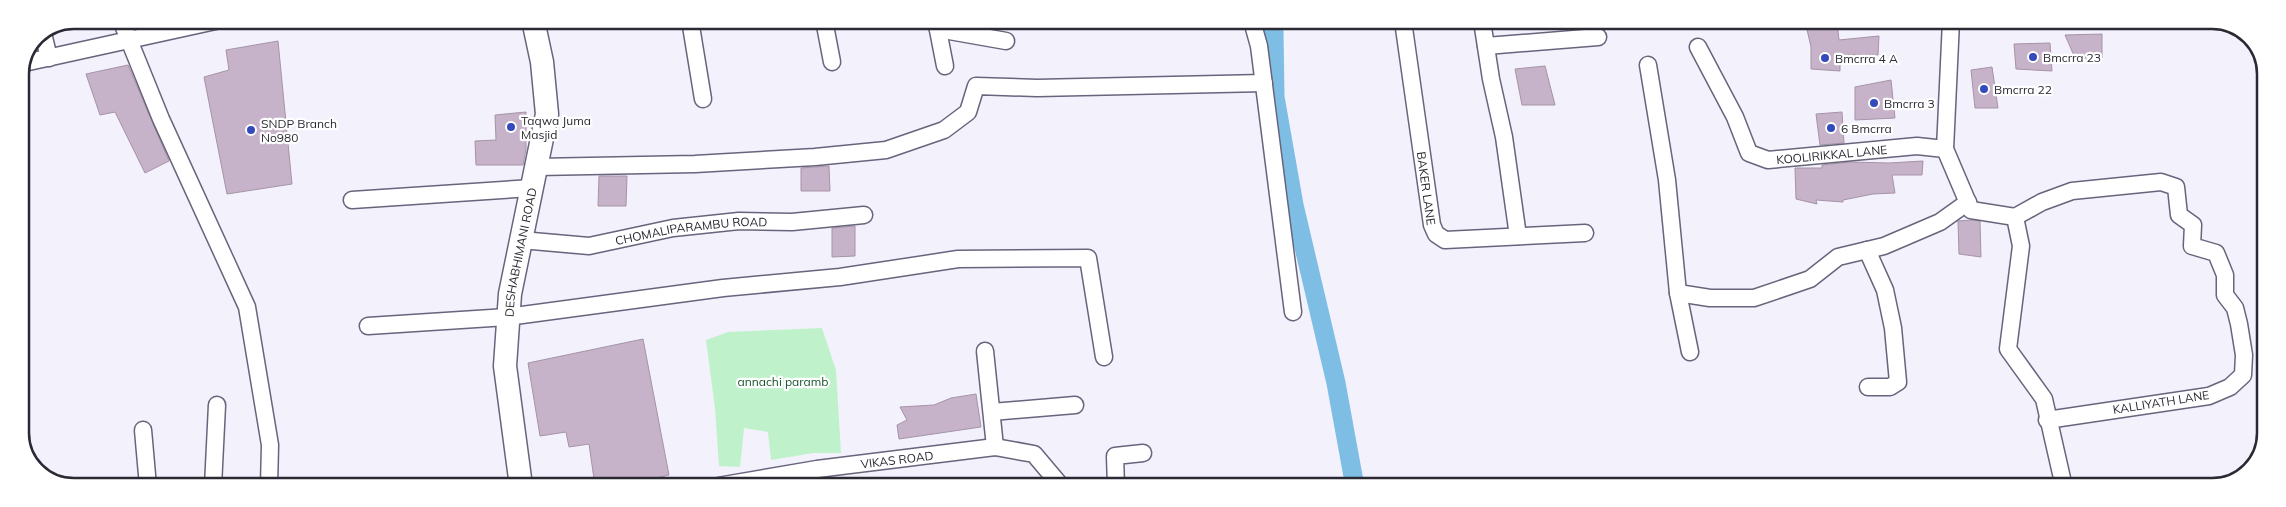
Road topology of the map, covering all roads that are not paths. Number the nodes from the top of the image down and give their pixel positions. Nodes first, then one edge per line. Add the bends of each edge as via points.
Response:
1 (125, 29) edge
2 (179, 29) edge
3 (535, 29) edge
4 (691, 29) edge
5 (826, 29) edge
6 (938, 29) edge
7 (954, 29) edge
8 (1254, 29) edge
9 (1404, 29) edge
10 (1483, 29) edge
11 (1951, 29) edge
12 (1598, 36) dead end
13 (45, 40) edge
14 (129, 40) junction
15 (1006, 41) dead end
16 (1486, 46) junction
17 (1698, 47) dead end
18 (49, 58) junction
19 (31, 62) edge
20 (832, 62) dead end
21 (1648, 65) dead end
22 (945, 66) dead end
23 (1264, 83) junction
24 (703, 99) dead end
25 (1945, 149) junction
26 (537, 167) junction
27 (532, 188) junction
28 (352, 200) dead end
29 (1968, 202) junction
30 (864, 215) dead end
31 (2014, 217) junction
32 (1585, 233) dead end
33 (1518, 236) junction
34 (521, 240) junction
35 (1867, 250) junction
36 (1678, 293) junction
37 (1294, 312) dead end
38 (506, 317) junction
39 (368, 326) dead end
40 (985, 351) dead end
41 (1690, 352) dead end
42 (1104, 357) dead end
43 (1868, 387) dead end
44 (217, 405) dead end
45 (1075, 405) dead end
46 (992, 412) junction
47 (2047, 420) junction
48 (143, 430) dead end
49 (995, 447) junction
50 (1143, 453) dead end
51 (147, 478) edge
52 (213, 478) edge
53 (270, 478) edge
54 (520, 478) edge
55 (766, 478) edge
56 (1054, 478) edge
57 (1116, 478) edge
58 (2062, 478) edge

1 - 14 street
2 - 14 street
3 - 26 street, DESHABHIMANI ROAD via 547,114
4 - 24 street
5 - 20 street
6 - 22 street
7 - 15 street
8 - 23 street
9 - 33 street, BAKER LANE via 1432,225 1436,234 1445,240
10 - 16 street
11 - 25 street
12 - 16 street
13 - 18 street
14 - 18 street
14 - 53 street via 165,128 247,307 270,444
16 - 33 street via 1504,137
17 - 25 street, KOOLIRIKKAL LANE via 1735,117 1749,153 1768,160 1916,146
18 - 19 street
21 - 36 street via 1668,190
23 - 26 street via 1037,88 976,86 968,112 944,130 886,150 815,158 695,164
23 - 37 street
25 - 29 street
26 - 27 street, DESHABHIMANI ROAD
27 - 28 street
27 - 34 street, DESHABHIMANI ROAD
29 - 31 street via 1971,210
29 - 35 street via 1940,222
30 - 34 street, CHOMALIPARAMBU ROAD via 792,222 739,221 673,228 589,246
31 - 47 street via 2021,246 2008,349 2044,399
31 - 47 street, KALLIYATH LANE via 2072,191 2161,182 2176,187 2179,215 2193,225 2192,246 2216,252 2225,275 2225,295 2235,308 2244,355 2243,375 2230,386 2209,396
32 - 33 street, BAKER LANE
34 - 38 street, DESHABHIMANI ROAD
35 - 36 street via 1838,257 1810,279 1754,298 1710,298
35 - 43 street via 1885,290 1893,328 1898,382 1890,387
36 - 41 street
38 - 39 street
38 - 42 street via 705,290 840,277 958,259 1088,258
38 - 54 street, DESHABHIMANI ROAD via 505,366
40 - 46 street
44 - 52 street
45 - 46 street
46 - 49 street
47 - 58 street
48 - 51 street
49 - 55 street, VIKAS ROAD
49 - 56 street, VIKAS ROAD via 1034,454
50 - 57 street via 1115,456

